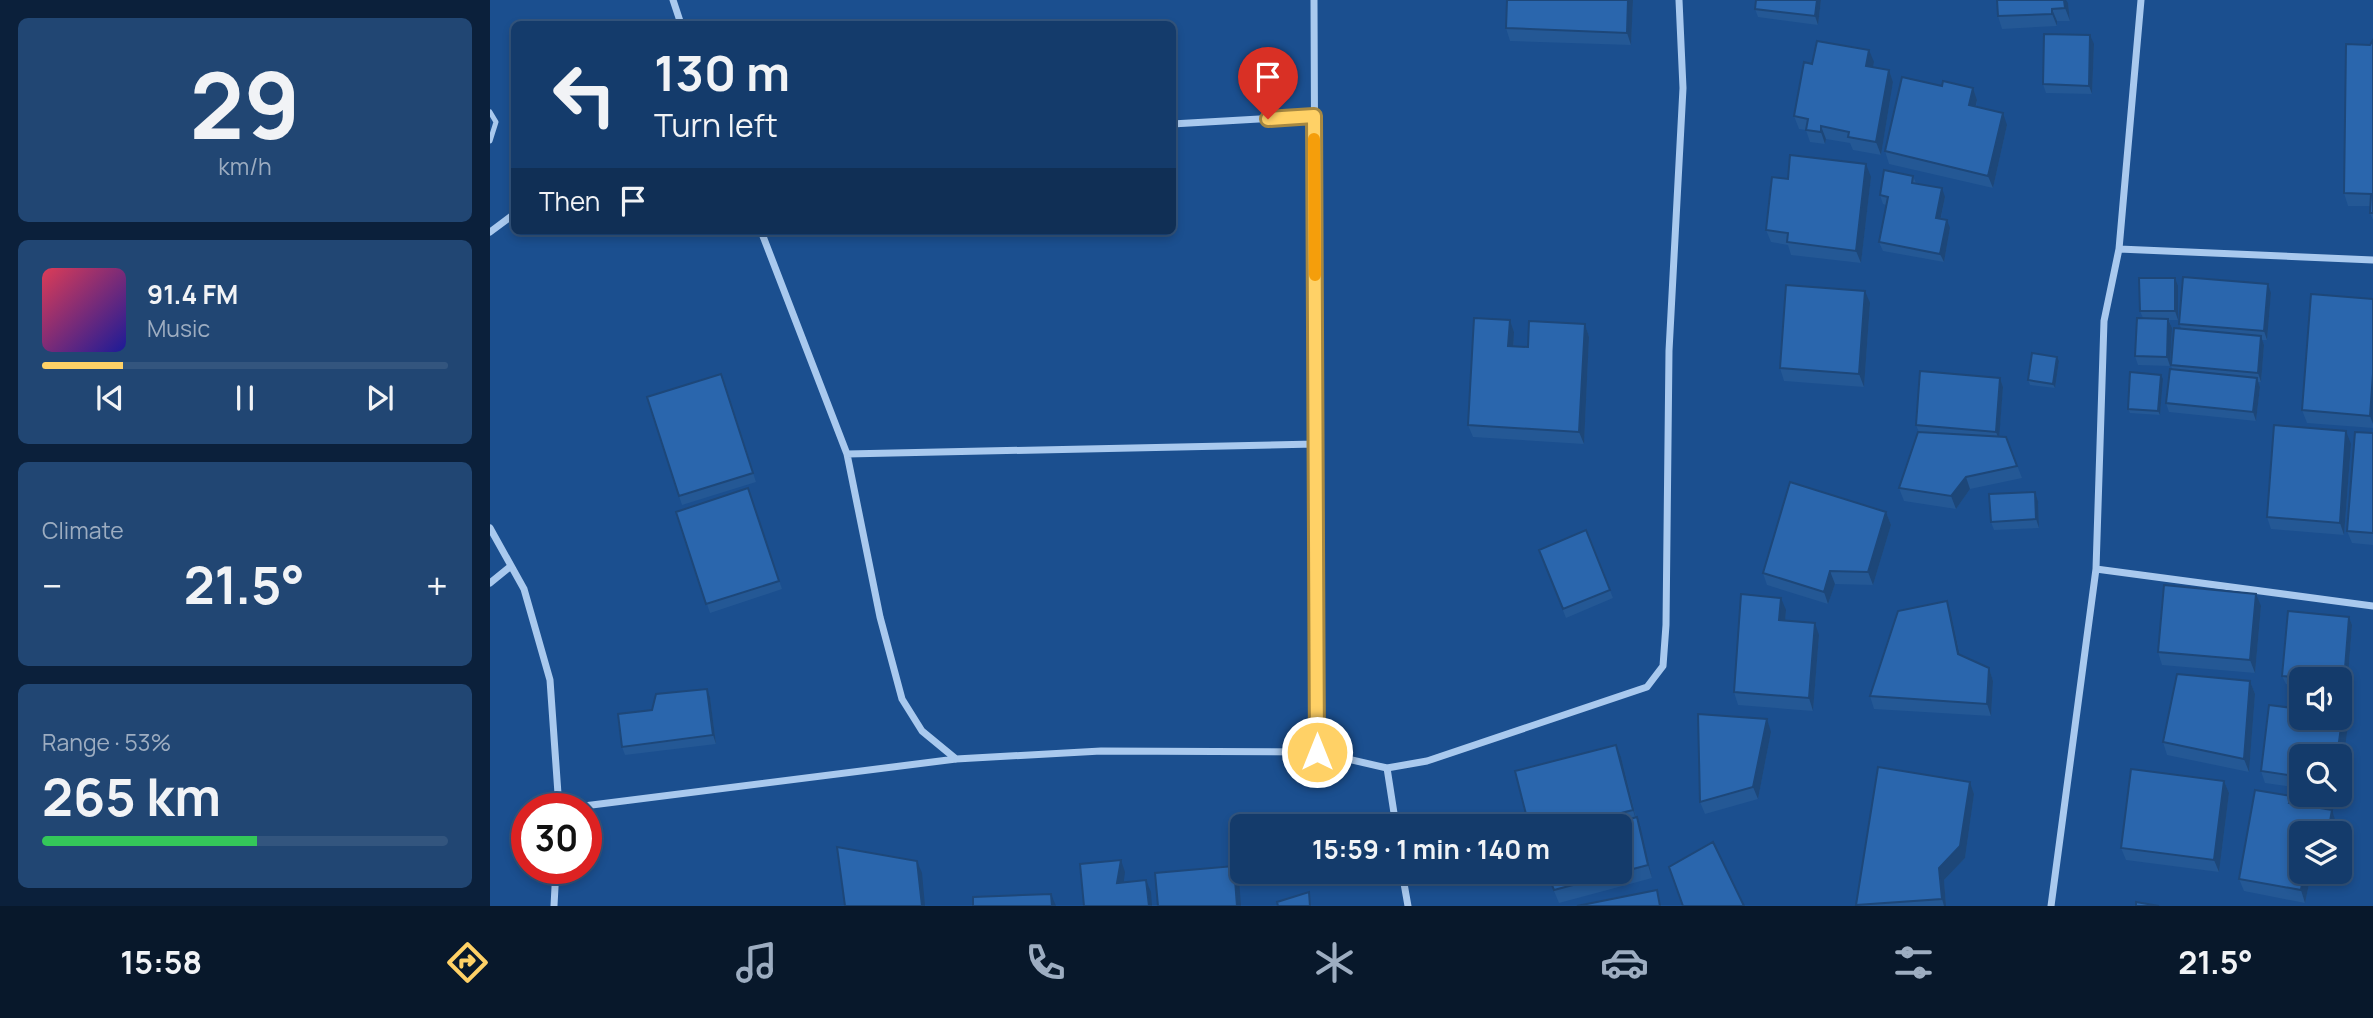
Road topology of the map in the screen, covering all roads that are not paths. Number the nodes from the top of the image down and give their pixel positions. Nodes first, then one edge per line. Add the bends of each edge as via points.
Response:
1 (673, 0) edge
2 (1314, 0) edge
3 (1679, 0) edge
4 (2141, 0) edge
5 (680, 21) edge
6 (490, 112) edge
7 (1314, 116) junction
8 (1176, 124) edge
9 (490, 141) edge
10 (511, 216) edge
11 (490, 232) edge
12 (763, 235) edge
13 (2119, 248) junction
14 (2373, 260) edge
15 (1315, 444) junction
16 (847, 454) junction
17 (490, 528) edge
18 (511, 566) junction
19 (2096, 569) junction
20 (490, 583) edge
21 (2373, 606) edge
22 (1317, 752) junction
23 (956, 760) junction
24 (1387, 768) junction
25 (558, 793) edge
26 (602, 804) edge
27 (1393, 814) edge
28 (555, 884) edge
29 (1404, 884) edge
30 (554, 906) edge
31 (1408, 906) edge
32 (2051, 906) edge

1 - 5 street
2 - 7 street
3 - 24 street via 1683,88 1669,351 1663,666 1647,687 1427,761
4 - 13 street
6 - 9 lane via 496,122
7 - 8 street
7 - 15 street
10 - 11 street
12 - 16 street
13 - 14 street
13 - 19 street via 2104,321
15 - 16 street
15 - 22 street
16 - 23 street via 880,617 902,699 922,731
17 - 18 street
18 - 20 street
18 - 25 street via 524,589 550,680
19 - 21 street
19 - 32 street
22 - 23 street via 1101,751
22 - 24 street
23 - 26 street
24 - 27 street
28 - 30 street
29 - 31 street

